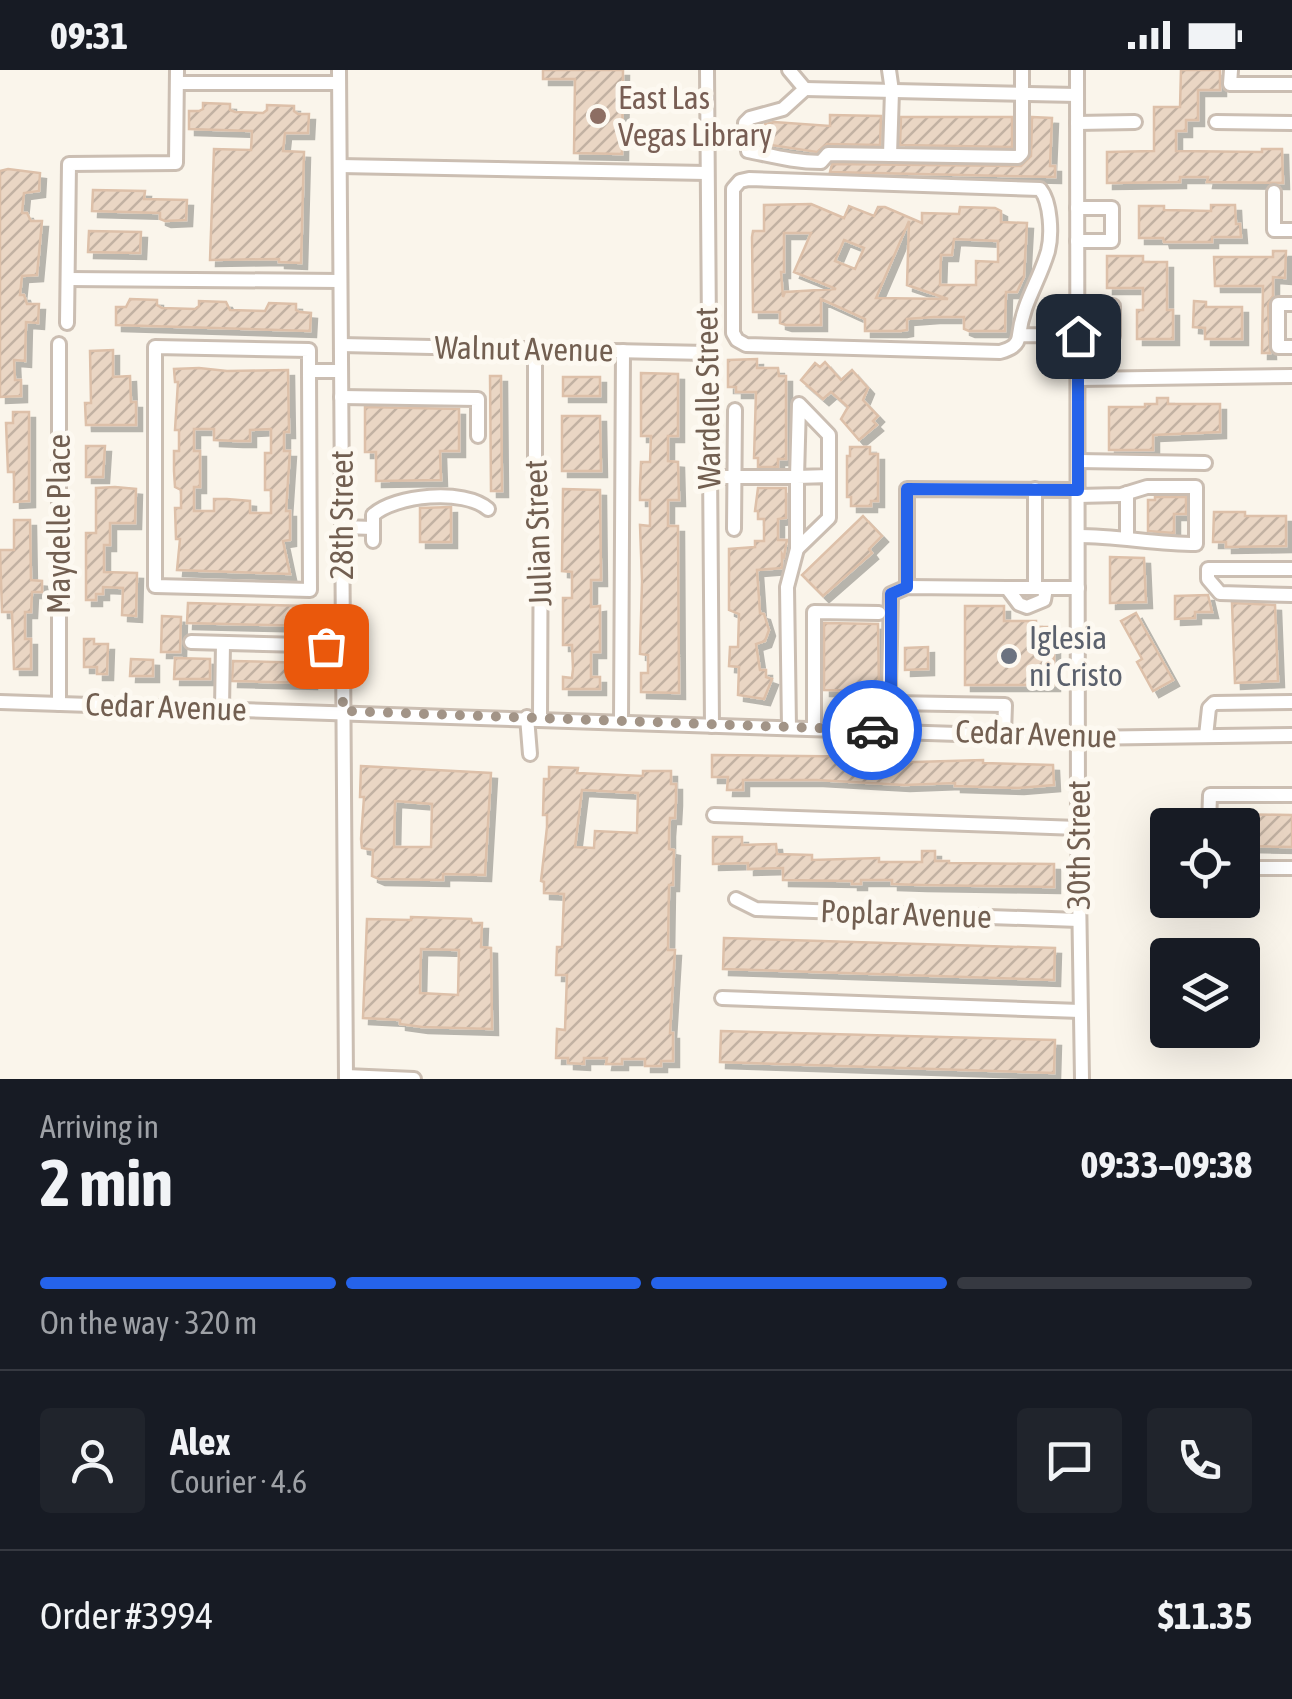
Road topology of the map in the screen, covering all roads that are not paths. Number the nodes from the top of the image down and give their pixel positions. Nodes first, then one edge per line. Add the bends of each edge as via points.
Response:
1 (706, 70) edge
2 (789, 70) edge
3 (889, 70) edge
4 (1022, 70) edge
5 (1077, 70) edge
6 (1231, 70) edge
7 (177, 76) edge
8 (339, 76) edge
9 (1276, 77) edge
10 (1292, 84) edge
11 (805, 89) junction
12 (892, 91) junction
13 (1024, 94) junction
14 (1077, 96) junction
15 (1135, 122) dead end
16 (1216, 122) dead end
17 (1292, 122) edge
18 (1077, 123) junction
19 (890, 155) junction
20 (340, 166) junction
21 (706, 173) junction
22 (1274, 192) dead end
23 (1077, 208) junction
24 (1292, 230) edge
25 (1077, 241) junction
26 (68, 280) junction
27 (340, 281) junction
28 (1292, 304) edge
29 (1078, 306) junction
30 (67, 322) dead end
31 (1019, 335) junction
32 (1078, 336) junction
33 (59, 344) dead end
34 (341, 345) junction
35 (1292, 347) edge
36 (535, 349) junction
37 (623, 351) junction
38 (708, 353) junction
39 (309, 372) junction
40 (341, 372) junction
41 (1292, 376) edge
42 (1078, 378) junction
43 (341, 397) junction
44 (735, 410) dead end
45 (478, 436) dead end
46 (1078, 461) junction
47 (1205, 464) dead end
48 (734, 476) junction
49 (829, 476) junction
50 (709, 477) junction
51 (797, 477) junction
52 (1035, 489) junction
53 (1078, 493) junction
54 (1127, 493) junction
55 (488, 509) dead end
56 (342, 528) junction
57 (734, 529) dead end
58 (1078, 536) junction
59 (1127, 537) junction
60 (797, 550) junction
61 (1292, 568) edge
62 (907, 587) junction
63 (1007, 588) junction
64 (1041, 588) junction
65 (1078, 588) junction
66 (1292, 595) edge
67 (878, 613) dead end
68 (190, 642) dead end
69 (223, 643) junction
70 (342, 646) junction
71 (0, 702) edge
72 (1292, 702) edge
73 (892, 703) junction
74 (60, 704) junction
75 (222, 710) junction
76 (343, 711) junction
77 (533, 718) junction
78 (620, 722) junction
79 (712, 726) junction
80 (790, 728) junction
81 (814, 728) junction
82 (854, 729) junction
83 (884, 730) junction
84 (1004, 734) junction
85 (1292, 735) edge
86 (1206, 736) junction
87 (1078, 738) junction
88 (530, 754) dead end
89 (1292, 795) edge
90 (1210, 808) edge
91 (714, 815) dead end
92 (1078, 828) junction
93 (1260, 868) edge
94 (1292, 868) edge
95 (736, 899) dead end
96 (1079, 920) junction
97 (722, 998) dead end
98 (1080, 1011) junction
99 (346, 1078) edge
100 (414, 1079) edge
101 (1082, 1079) edge

1 - 21 street, Wardelle Street
2 - 11 street
3 - 12 street
4 - 13 street
5 - 14 street, 30th Street
6 - 9 street via 1230,84
7 - 8 street
7 - 26 street via 176,162 70,164
8 - 20 street, 28th Street
9 - 10 street
11 - 12 street
11 - 19 street via 783,109 744,123 748,151 792,162 822,162 828,154
12 - 13 street
12 - 19 street
13 - 14 street
13 - 19 street via 1018,157
14 - 18 street, 30th Street
15 - 18 street
16 - 17 street
18 - 23 street, 30th Street
20 - 21 street
20 - 27 street, 28th Street
21 - 38 street, Wardelle Street
22 - 24 street via 1274,230
23 - 25 street, 30th Street
23 - 25 street via 1112,208 1112,240
25 - 29 street, 30th Street
26 - 27 street
26 - 30 street
27 - 34 street, 28th Street
28 - 35 street via 1278,304 1278,347
29 - 32 street, 30th Street
29 - 32 street via 1113,306 1113,336
31 - 31 street via 1048,249 1048,198 1040,190 749,179 733,189 733,333 746,345 1000,352 1011,349
31 - 32 street
32 - 42 street, 30th Street
33 - 74 street, Maydelle Place
34 - 36 street, Walnut Avenue
34 - 40 street, 28th Street
36 - 37 street, Walnut Avenue
36 - 77 street, Julian Street via 535,462 541,482
37 - 38 street, Walnut Avenue
37 - 78 street
38 - 50 street, Wardelle Street
39 - 39 street via 309,350 154,347 154,586 310,590
39 - 40 street
40 - 43 street, 28th Street
41 - 42 street
42 - 46 street, 30th Street
43 - 45 street via 478,399
43 - 56 street, 28th Street
44 - 48 street
46 - 47 street
46 - 53 street, 30th Street
48 - 50 street
48 - 51 street
48 - 57 street
49 - 51 street
49 - 51 street via 829,435 799,404
49 - 60 street via 829,518
50 - 79 street, Wardelle Street
51 - 60 street
52 - 53 street
52 - 62 street via 907,489
52 - 64 street
53 - 54 street
53 - 58 street, 30th Street
54 - 59 street
54 - 59 street via 1196,488 1196,544 1146,544
55 - 56 street via 452,498 404,498 376,512 373,534
56 - 70 street, 28th Street
58 - 59 street
58 - 65 street, 30th Street
60 - 80 street via 788,587
61 - 66 street via 1208,569 1220,593
62 - 63 street
62 - 73 street via 891,594
63 - 64 street
63 - 64 street via 1028,608 1044,600
64 - 65 street
65 - 87 street, 30th Street
67 - 81 street via 814,612
68 - 69 street
69 - 70 street
69 - 75 street
70 - 76 street, 28th Street
71 - 74 street, Cedar Avenue
72 - 86 street via 1214,703
73 - 83 street
73 - 84 street via 1005,704
74 - 75 street, Cedar Avenue
75 - 76 street, Cedar Avenue
76 - 77 street, Cedar Avenue
76 - 99 street, 28th Street
77 - 78 street, Cedar Avenue
77 - 88 street, Julian Street
78 - 79 street, Cedar Avenue
79 - 80 street, Cedar Avenue
80 - 81 street, Cedar Avenue
81 - 82 street, Cedar Avenue
82 - 83 street, Cedar Avenue
82 - 83 street via 854,704 878,704
83 - 84 street, Cedar Avenue
84 - 87 street, Cedar Avenue
85 - 86 street, Cedar Avenue
86 - 87 street, Cedar Avenue
87 - 92 street, 30th Street
89 - 90 street via 1210,795
91 - 92 street
92 - 96 street, 30th Street
93 - 94 street
95 - 96 street, Poplar Avenue via 756,909
96 - 98 street, 30th Street
97 - 98 street
98 - 101 street, 30th Street
99 - 100 street

